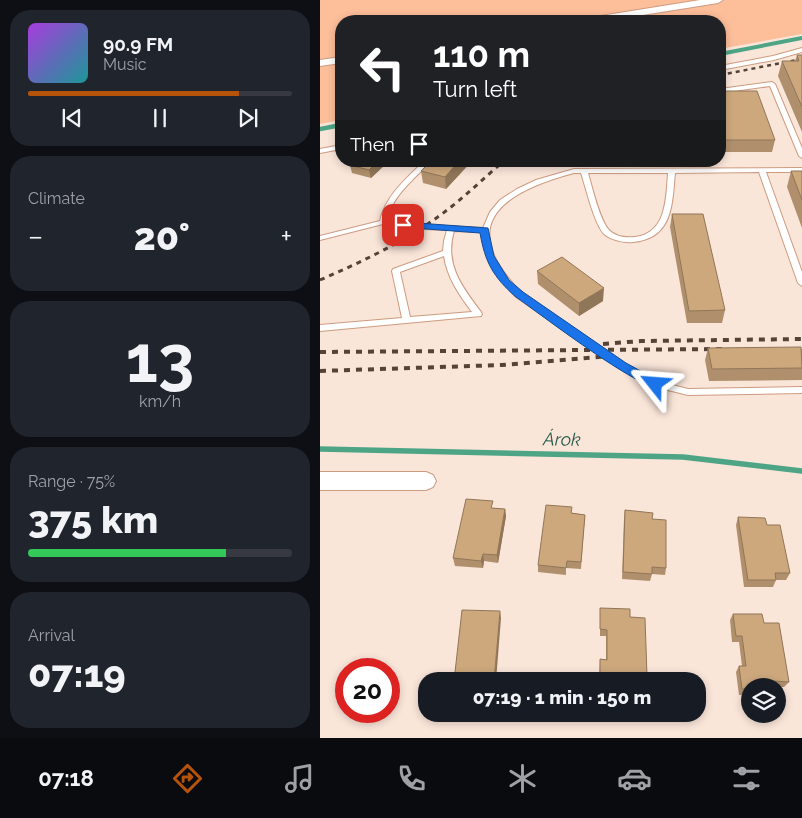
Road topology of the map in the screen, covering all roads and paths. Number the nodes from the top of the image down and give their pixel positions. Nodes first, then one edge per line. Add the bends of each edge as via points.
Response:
1 (718, 0) edge
2 (625, 15) edge
3 (802, 50) edge
4 (335, 61) edge
5 (320, 63) edge
6 (726, 67) edge
7 (726, 90) edge
8 (335, 148) edge
9 (320, 151) edge
10 (802, 156) edge
11 (422, 167) edge
12 (572, 167) edge
13 (672, 170) junction
14 (762, 170) junction
15 (802, 170) edge
16 (574, 171) junction
17 (584, 171) junction
18 (383, 222) junction
19 (451, 229) junction
20 (485, 230) junction
21 (320, 238) edge
22 (445, 254) junction
23 (802, 283) edge
24 (407, 320) junction
25 (320, 328) edge
26 (802, 390) edge
27 (320, 481) edge
28 (426, 481) dead end

1 - 2 street
3 - 6 lane
4 - 5 street
7 - 10 lane via 772,84
8 - 9 lane
11 - 18 lane via 389,201
12 - 16 lane
13 - 14 lane
13 - 17 lane
13 - 17 lane via 663,226 657,232 636,240 617,237 605,229
14 - 15 lane
14 - 23 lane
16 - 17 lane
16 - 20 lane via 518,191 495,209
18 - 19 lane
18 - 21 lane
19 - 20 lane
19 - 22 lane
20 - 26 lane via 489,256 505,283 645,379 688,392
22 - 24 lane via 396,270
22 - 24 lane via 460,290 478,314
24 - 25 lane
27 - 28 street

